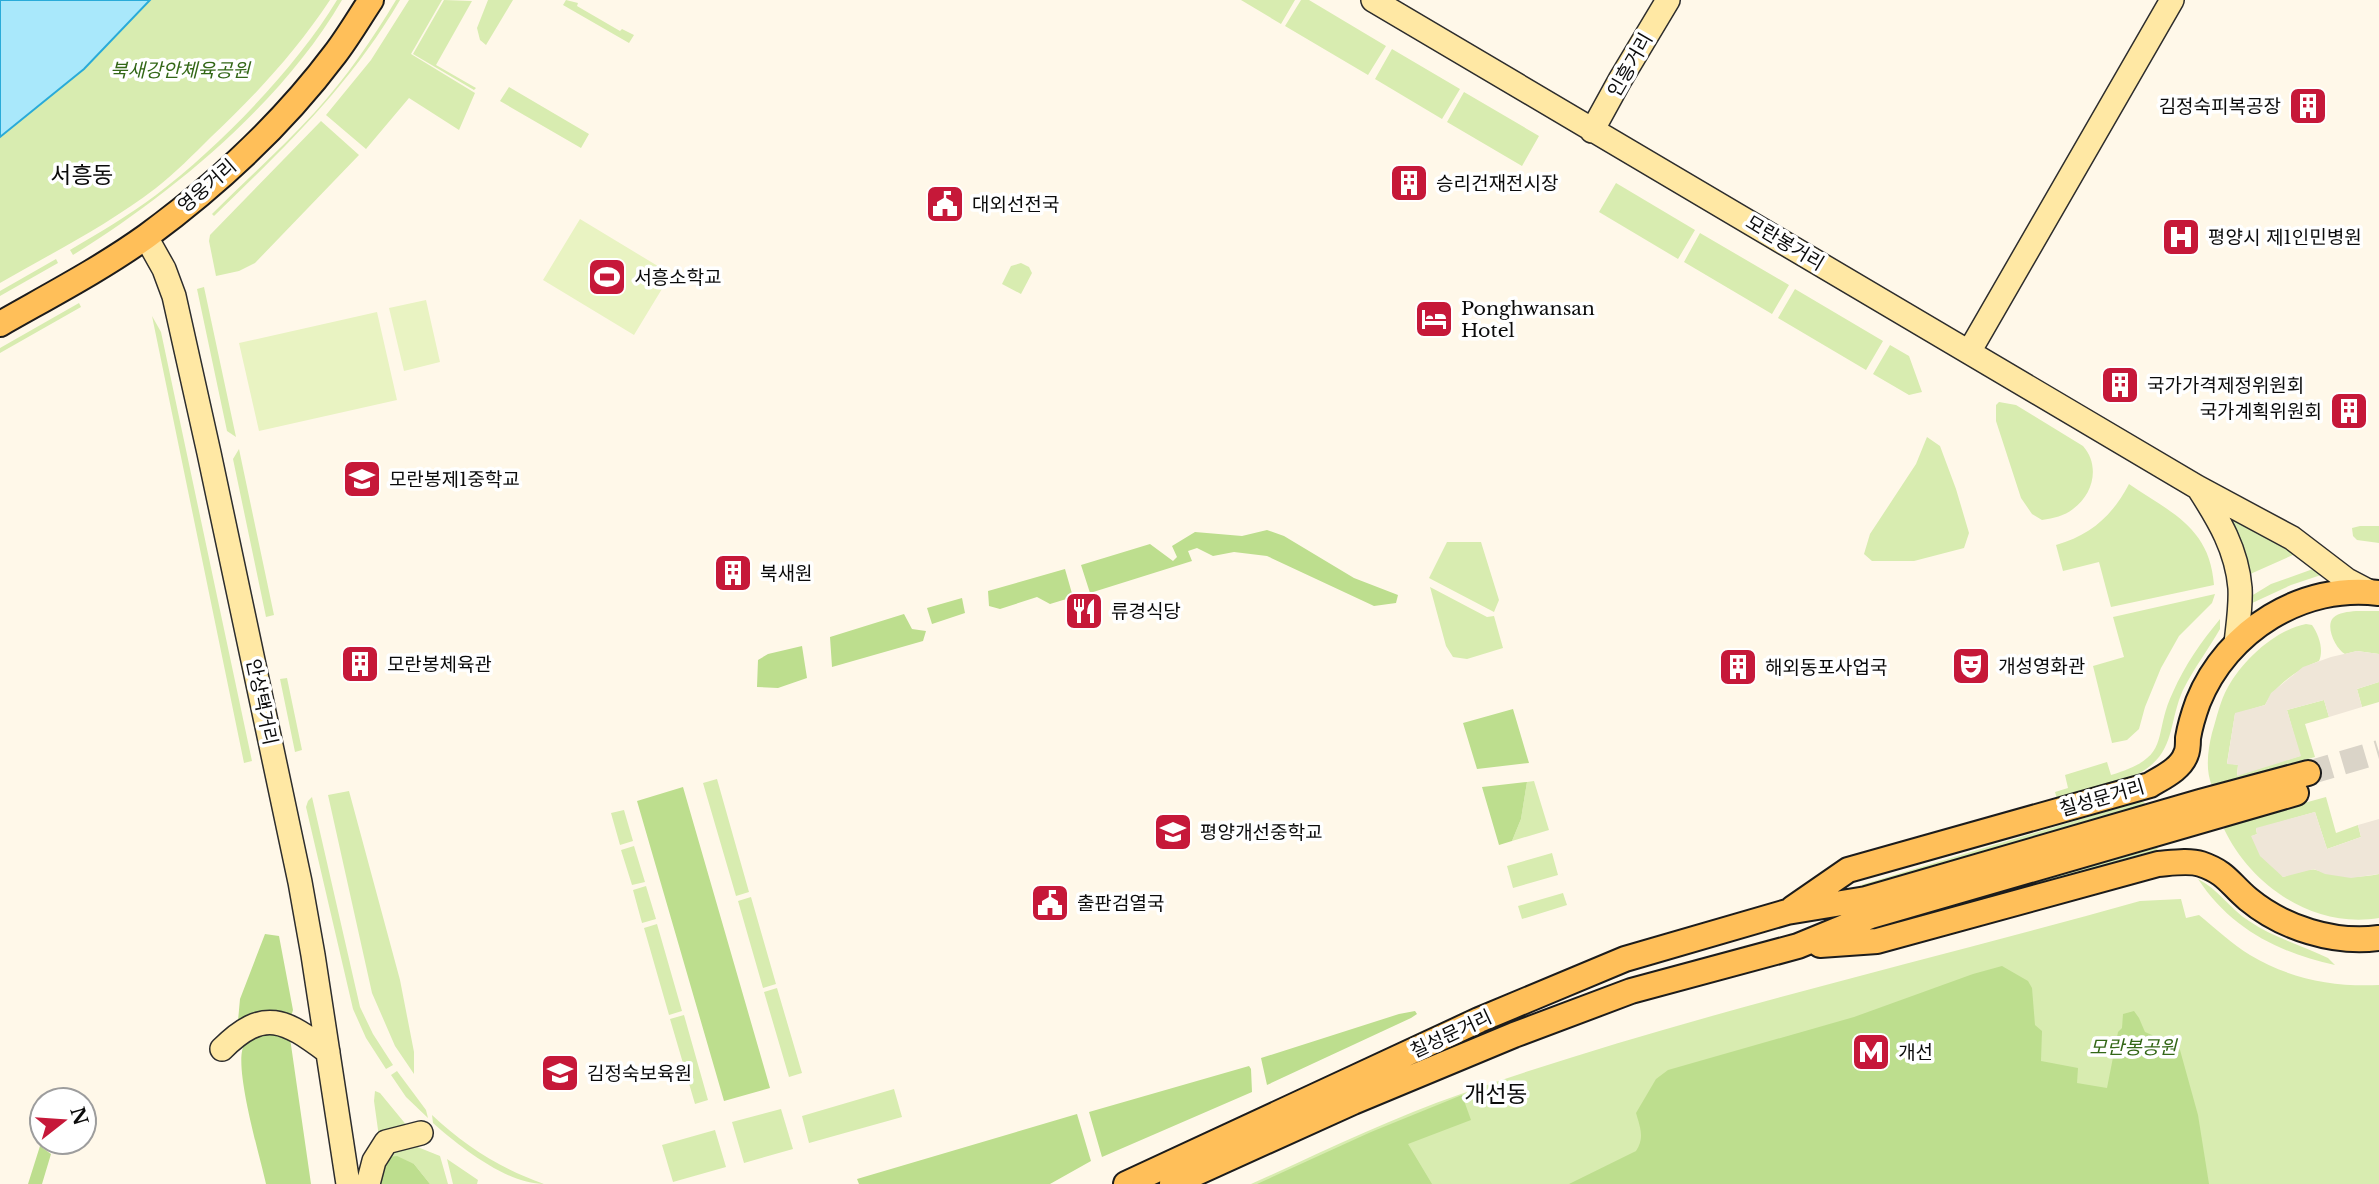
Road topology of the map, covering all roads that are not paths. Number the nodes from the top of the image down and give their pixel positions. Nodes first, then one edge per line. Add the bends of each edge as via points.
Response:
1 (371, 0) edge
2 (1373, 0) edge
3 (1668, 0) edge
4 (2172, 0) edge
5 (1592, 131) junction
6 (146, 237) junction
7 (0, 324) edge
8 (1969, 352) junction
9 (2197, 486) junction
10 (2373, 592) edge
11 (2236, 643) junction
12 (1787, 912) junction
13 (2379, 937) edge
14 (1798, 946) junction
15 (222, 1049) dead end
16 (328, 1052) junction
17 (421, 1133) dead end
18 (346, 1181) edge
19 (368, 1184) edge
20 (1126, 1184) edge
21 (1172, 1184) edge

1 - 6 main road, 영웅거리 via 335,54 289,107 218,177
2 - 5 main road, 모란봉거리
3 - 5 main road, 인흥거리
4 - 8 main road
5 - 8 main road, 모란봉거리
6 - 7 main road, 영웅거리
6 - 16 main road, 안상택거리 via 174,296 300,882
8 - 9 main road, 모란봉거리
9 - 10 main road, 모란봉거리 via 2292,538 2347,580
9 - 11 main road via 2217,517 2236,563 2240,590
10 - 11 main road, 칠성문거리 via 2316,597 2281,610
11 - 12 main road, 칠성문거리 via 2198,702 2186,755 2173,772 2150,785 1848,870
12 - 14 main road
12 - 14 main road, 칠성문거리 via 1866,899 2200,802 2311,780 1871,916
12 - 20 main road, 칠성문거리 via 1625,958 1479,1020
13 - 14 main road, 칠성문거리 via 2328,937 2285,923 2248,899 2223,873 2198,862 2158,864 1877,941
14 - 21 main road, 칠성문거리 via 1577,1010 1353,1102
15 - 16 main road via 239,1032 261,1022 298,1030
16 - 18 main road, 안상택거리
17 - 19 main road via 386,1142 374,1161

